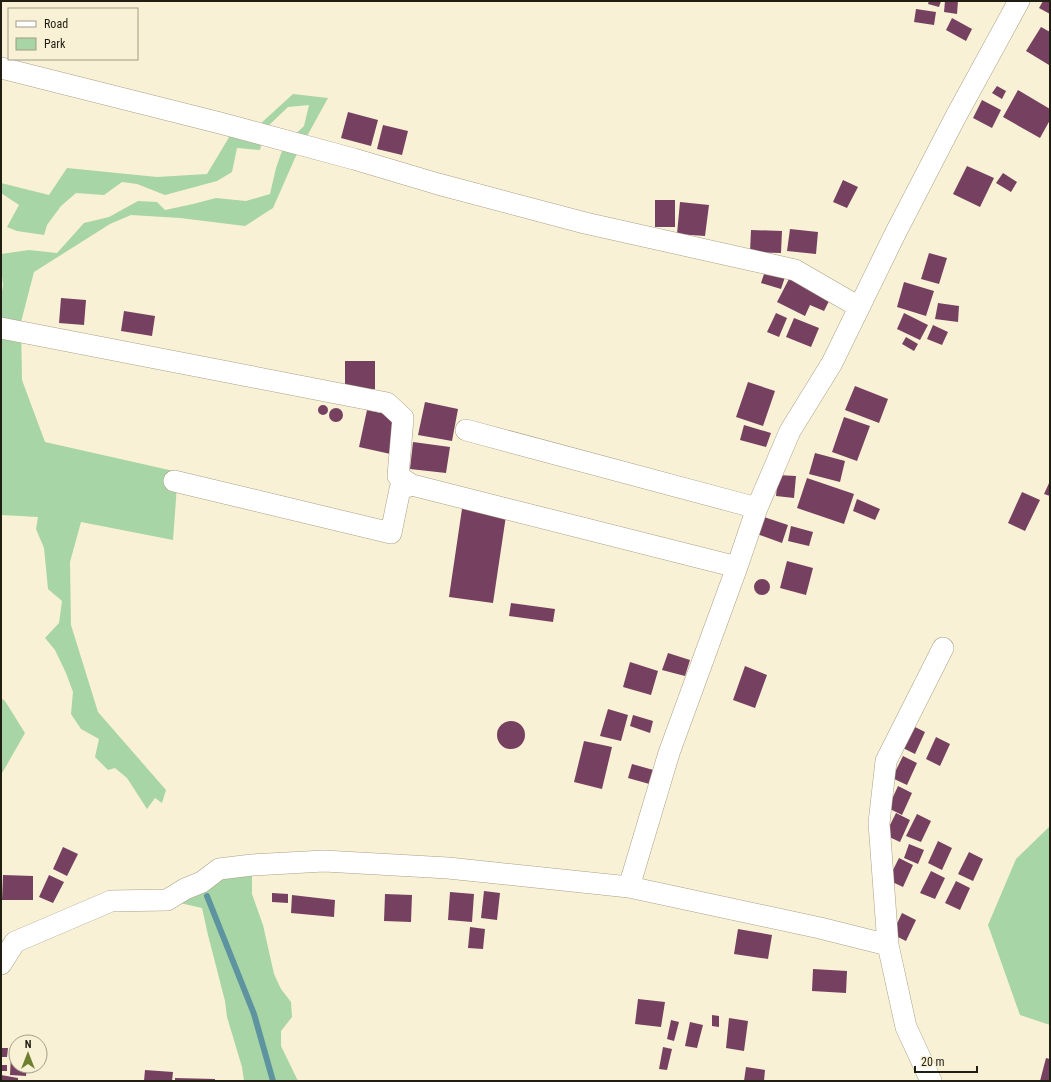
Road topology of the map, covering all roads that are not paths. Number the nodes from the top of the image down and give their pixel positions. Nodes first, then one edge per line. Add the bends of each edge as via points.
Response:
1 (1019, 1) edge
2 (1, 68) edge
3 (859, 307) junction
4 (1, 328) edge
5 (466, 430) dead end
6 (174, 481) dead end
7 (412, 485) junction
8 (757, 508) junction
9 (736, 567) junction
10 (943, 648) dead end
11 (629, 887) junction
12 (888, 945) junction
13 (1, 964) edge
14 (931, 1081) edge

1 - 3 street via 951,125
2 - 3 street via 227,125 585,223 795,270
3 - 8 street via 832,362 790,431
4 - 7 street via 387,404 403,418 398,476
5 - 8 street
6 - 7 street via 390,533 400,489
7 - 9 street
8 - 9 street
9 - 11 street via 669,753
10 - 12 street via 886,761 879,823
11 - 12 street
11 - 13 street via 448,868 324,861 219,869 202,882 167,900 111,901 15,942
12 - 14 street via 906,1027

